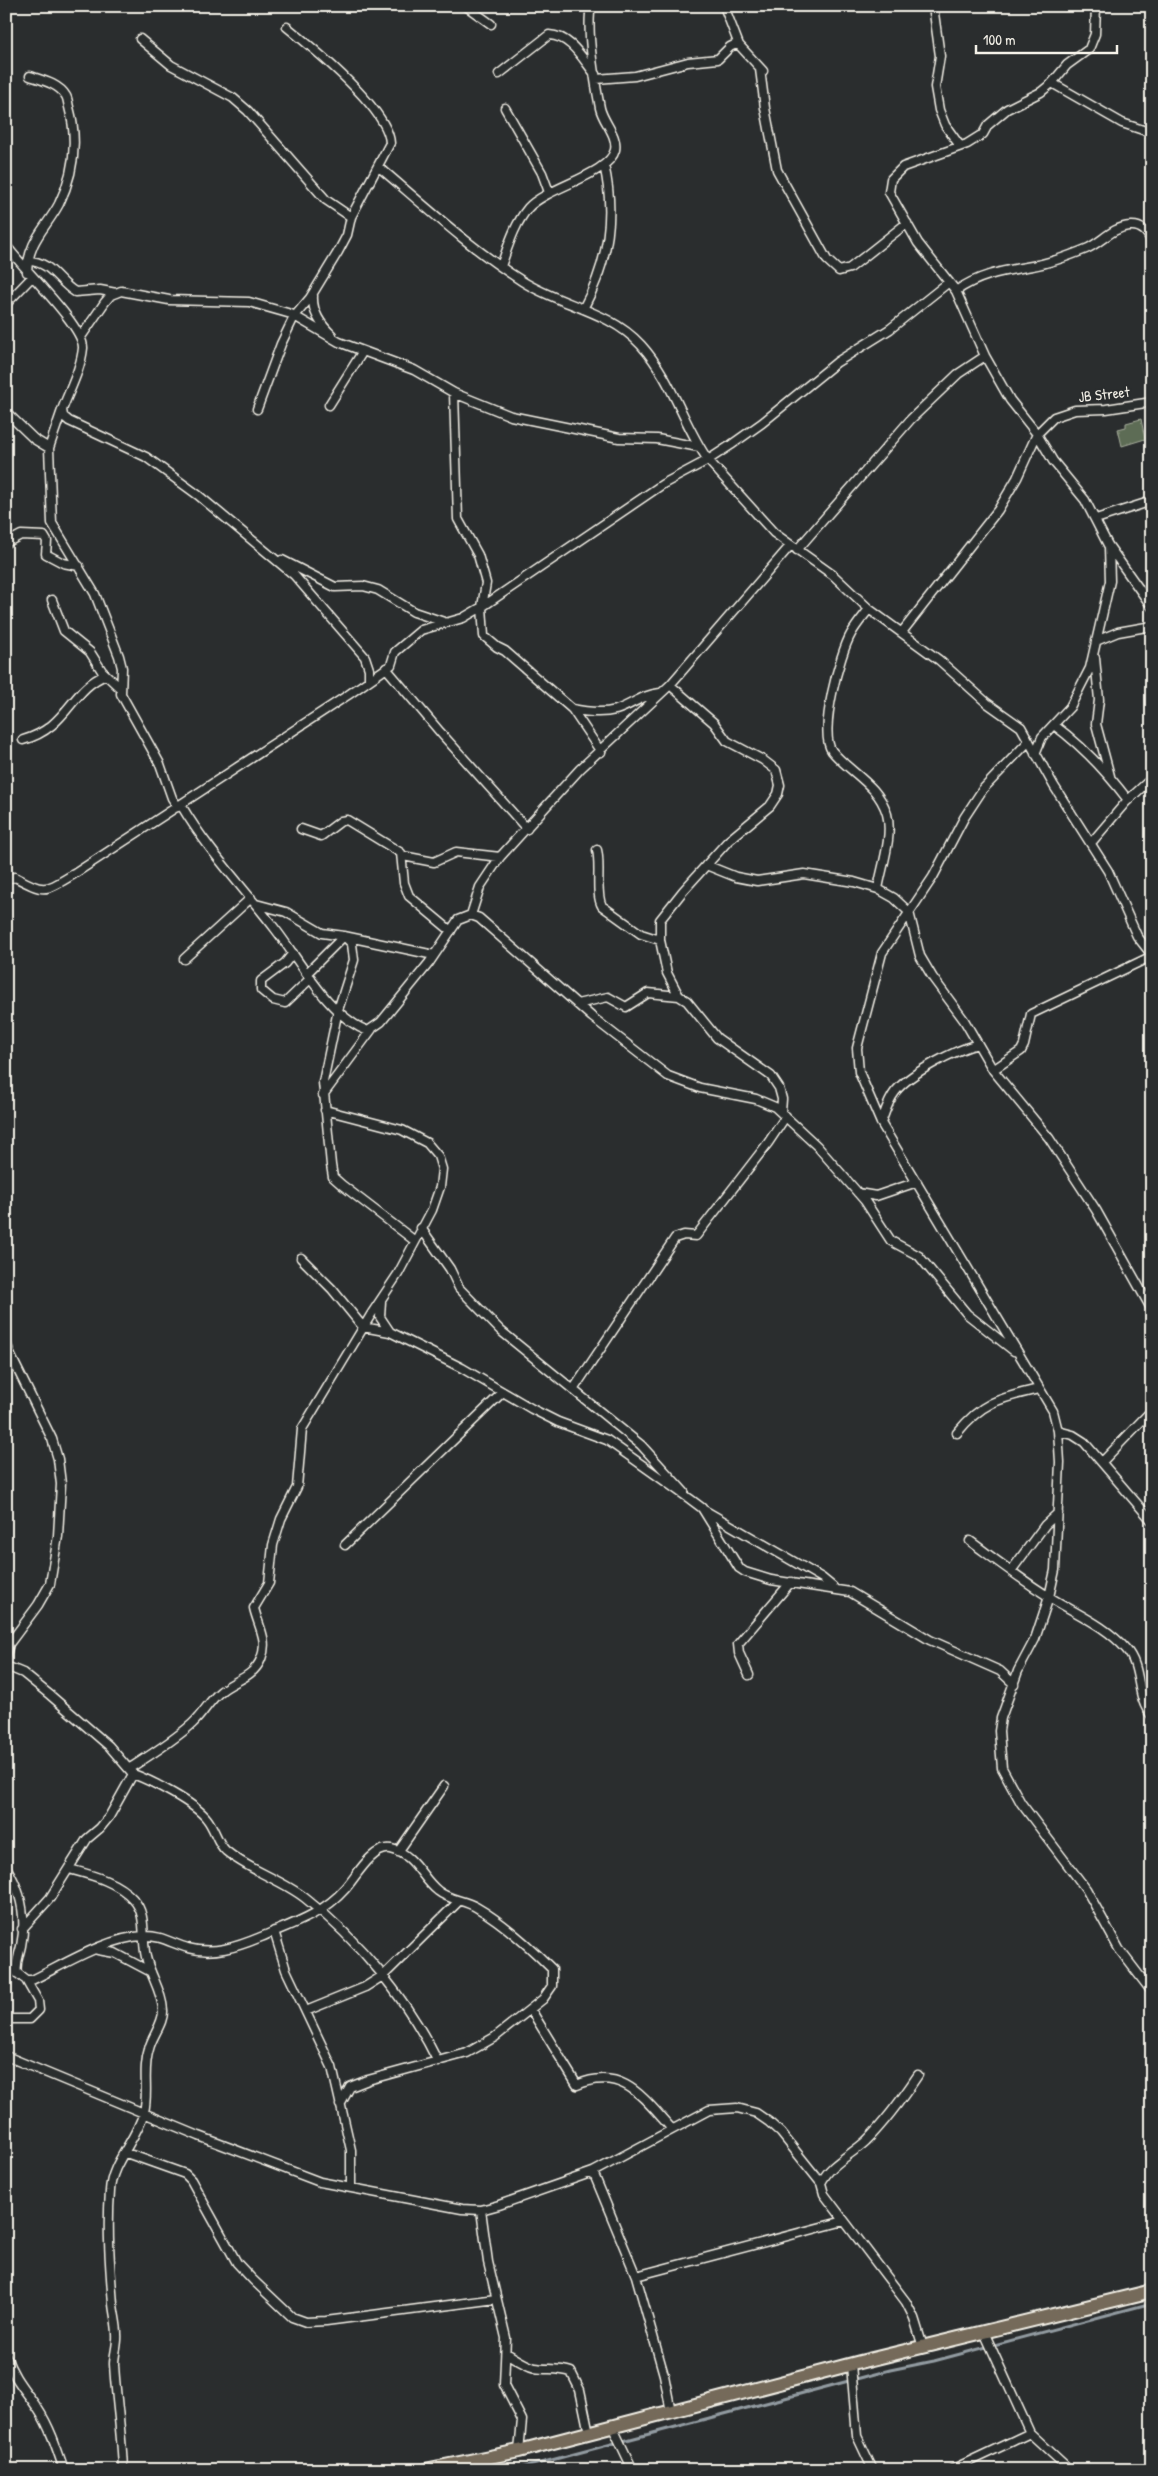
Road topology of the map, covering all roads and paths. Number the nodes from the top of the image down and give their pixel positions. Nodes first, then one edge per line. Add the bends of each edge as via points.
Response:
1 (466, 6) edge
2 (591, 6) edge
3 (724, 6) edge
4 (1096, 6) edge
5 (933, 7) edge
6 (491, 24) dead end
7 (287, 27) dead end
8 (140, 39) dead end
9 (738, 43) junction
10 (499, 74) dead end
11 (30, 76) dead end
12 (595, 77) junction
13 (1052, 83) junction
14 (505, 108) dead end
15 (1152, 133) edge
16 (960, 146) junction
17 (604, 165) junction
18 (379, 167) junction
19 (550, 192) junction
20 (351, 216) junction
21 (907, 223) junction
22 (1152, 227) edge
23 (1143, 229) junction
24 (1152, 243) edge
25 (6, 245) edge
26 (28, 261) junction
27 (501, 266) junction
28 (30, 275) junction
29 (949, 282) junction
30 (956, 291) junction
31 (313, 292) junction
32 (116, 293) junction
33 (6, 304) edge
34 (583, 309) junction
35 (294, 316) junction
36 (81, 337) junction
37 (338, 342) junction
38 (363, 351) junction
39 (985, 356) junction
40 (454, 393) junction
41 (1152, 402) edge
42 (329, 406) dead end
43 (257, 409) dead end
44 (62, 410) junction
45 (6, 412) edge
46 (1036, 434) junction
47 (699, 447) junction
48 (49, 448) junction
49 (708, 460) junction
50 (1152, 501) edge
51 (1096, 519) junction
52 (6, 544) edge
53 (1108, 545) junction
54 (794, 548) junction
55 (276, 558) junction
56 (79, 566) junction
57 (52, 600) dead end
58 (482, 607) junction
59 (1152, 607) edge
60 (869, 609) junction
61 (444, 622) junction
62 (1152, 626) edge
63 (902, 632) junction
64 (1096, 641) junction
65 (1094, 651) junction
66 (386, 668) junction
67 (106, 676) junction
68 (369, 680) junction
69 (670, 685) junction
70 (121, 689) junction
71 (660, 693) junction
72 (572, 709) junction
73 (1054, 725) junction
74 (23, 740) dead end
75 (1029, 741) junction
76 (600, 752) junction
77 (1035, 754) junction
78 (1110, 776) junction
79 (1152, 778) edge
80 (1128, 800) junction
81 (180, 806) junction
82 (300, 829) dead end
83 (527, 829) junction
84 (1091, 843) junction
85 (598, 850) dead end
86 (403, 856) junction
87 (500, 857) junction
88 (706, 865) junction
89 (6, 879) edge
90 (878, 889) junction
91 (253, 901) junction
92 (910, 912) junction
93 (471, 915) junction
94 (451, 931) junction
95 (344, 936) junction
96 (660, 940) junction
97 (1150, 951) edge
98 (292, 953) junction
99 (434, 955) junction
100 (184, 959) dead end
101 (309, 976) junction
102 (679, 996) junction
103 (577, 1004) junction
104 (338, 1010) junction
105 (353, 1022) junction
106 (372, 1029) junction
107 (978, 1044) junction
108 (356, 1050) junction
109 (993, 1070) junction
110 (323, 1095) junction
111 (325, 1110) junction
112 (784, 1114) junction
113 (882, 1123) junction
114 (917, 1182) junction
115 (858, 1192) junction
116 (421, 1228) junction
117 (415, 1242) junction
118 (301, 1258) dead end
119 (1149, 1300) edge
120 (381, 1301) junction
121 (1152, 1310) edge
122 (363, 1327) junction
123 (390, 1332) junction
124 (6, 1342) edge
125 (1018, 1353) junction
126 (1038, 1389) junction
127 (573, 1390) junction
128 (504, 1392) junction
129 (1152, 1410) edge
130 (1058, 1431) junction
131 (957, 1433) dead end
132 (1102, 1462) junction
133 (690, 1499) junction
134 (702, 1508) junction
135 (1058, 1513) junction
136 (1152, 1521) edge
137 (970, 1541) dead end
138 (345, 1545) dead end
139 (1011, 1571) junction
140 (791, 1582) junction
141 (835, 1589) junction
142 (1049, 1597) junction
143 (7, 1640) edge
144 (6, 1655) edge
145 (6, 1666) edge
146 (1000, 1671) junction
147 (1018, 1672) junction
148 (749, 1674) dead end
149 (1014, 1684) junction
150 (1152, 1716) edge
151 (132, 1771) junction
152 (444, 1786) dead end
153 (398, 1852) junction
154 (6, 1867) edge
155 (69, 1869) junction
156 (460, 1901) junction
157 (320, 1912) junction
158 (22, 1929) junction
159 (274, 1931) junction
160 (144, 1936) junction
161 (96, 1949) junction
162 (151, 1972) junction
163 (384, 1975) junction
164 (26, 1980) junction
165 (1152, 1992) edge
166 (531, 2010) junction
167 (306, 2011) junction
168 (6, 2019) edge
169 (6, 2056) edge
170 (438, 2062) junction
171 (918, 2075) dead end
172 (340, 2105) junction
173 (144, 2113) junction
174 (672, 2129) junction
175 (126, 2153) junction
176 (593, 2172) junction
177 (821, 2183) junction
178 (351, 2188) junction
179 (481, 2210) junction
180 (836, 2210) junction
181 (844, 2221) junction
182 (830, 2223) junction
183 (636, 2276) junction
184 (1152, 2291) edge
185 (496, 2299) junction
186 (984, 2332) junction
187 (923, 2347) junction
188 (506, 2353) junction
189 (6, 2356) edge
190 (851, 2365) junction
191 (671, 2412) junction
192 (613, 2428) junction
193 (589, 2433) junction
194 (1030, 2433) junction
195 (519, 2451) junction
196 (64, 2470) edge
197 (123, 2470) edge
198 (424, 2470) edge
199 (633, 2470) edge
200 (874, 2470) edge
201 (951, 2470) edge
202 (1070, 2470) edge

1 - 6 street
2 - 12 street via 589,36
3 - 9 street
4 - 13 street via 1095,34 1089,49 1067,65
5 - 16 street via 940,56 935,87 939,110
7 - 18 street via 346,79 385,126 390,143
8 - 20 street via 172,65 233,98 326,200
9 - 12 street via 718,59 688,62 635,76
9 - 21 street via 763,72 765,108 778,170 827,260 839,271 850,268
10 - 12 street via 549,36 559,36 568,41
11 - 26 street via 53,85 67,97 75,141 66,188 30,249
12 - 17 street via 600,109 615,142 614,151
13 - 15 street via 1122,123
13 - 16 street via 1007,109 988,125 983,134
14 - 19 street
16 - 21 street via 903,167 891,179 889,192
17 - 19 street
17 - 34 street via 610,189 610,227 602,267
18 - 20 street
18 - 27 street
19 - 27 street via 538,199 521,218
20 - 31 street via 347,235
21 - 29 street via 918,243
22 - 23 street
23 - 24 street
23 - 30 street via 1122,227 1082,251 1033,266 989,274
25 - 28 street
26 - 28 street
26 - 32 street via 47,266 75,292 100,290
27 - 34 street via 541,292
28 - 33 street
28 - 36 street
29 - 30 street
29 - 49 street via 890,329 837,362 762,423
30 - 39 street
31 - 35 street
31 - 37 street via 315,313
32 - 35 street via 169,300 249,302
32 - 36 street via 105,302
34 - 47 street via 617,324 641,345 664,375
35 - 37 street
35 - 43 street via 276,354
36 - 44 street via 81,358
37 - 38 street
38 - 40 street via 414,370
38 - 42 street
39 - 46 street via 1010,400
39 - 54 street via 958,374 911,419
40 - 47 street via 518,418 619,438 657,439
40 - 58 street via 458,519 482,567 486,583
41 - 46 street, JB Street via 1076,410 1054,417
44 - 48 street
44 - 55 street via 69,421 156,463
45 - 48 street via 34,439
46 - 51 street
46 - 63 street via 1017,478 998,510
47 - 49 street
48 - 56 street via 52,524
49 - 54 street via 774,533
49 - 58 street via 663,484
50 - 51 street
51 - 53 street
52 - 56 street via 21,535 44,536 46,554 63,563
53 - 59 street
53 - 64 street via 1110,581
54 - 60 street via 834,575
54 - 69 street
55 - 61 street via 335,587 363,586 378,590 414,612
55 - 68 street via 311,592 365,657
56 - 70 street via 109,625 120,662
57 - 67 street via 64,631 90,652
58 - 61 street via 463,618
58 - 72 street via 484,636
60 - 63 street
60 - 90 street via 851,634 836,670 827,727 832,750 866,781 887,814 888,830
61 - 66 street via 421,630 406,641 394,654 394,662
62 - 64 street via 1118,632
63 - 75 street via 1021,727
64 - 65 street
65 - 73 street via 1082,688
65 - 78 street via 1099,700 1096,724
66 - 68 street
66 - 83 street
67 - 70 street
67 - 74 street via 86,689 47,731
68 - 81 street
69 - 71 street
69 - 88 street via 714,723 727,741 763,760 779,776 778,794 770,806 728,841
70 - 81 street via 127,708 160,764 172,798
71 - 72 street via 643,696 614,711
71 - 76 street
72 - 76 street
73 - 77 street via 1042,737
73 - 78 street via 1077,742
75 - 77 street
75 - 92 street via 984,789
76 - 83 street via 580,769
77 - 84 street
78 - 80 street
79 - 80 street
80 - 84 street
81 - 89 street via 55,886 35,889 15,877
81 - 91 street
82 - 86 street via 321,836 346,820 362,832 397,849
83 - 87 street
84 - 97 street via 1108,871 1138,936
85 - 96 street via 598,900 602,906 634,930
86 - 87 street via 434,862 456,852
86 - 94 street via 404,883 409,896
87 - 93 street via 480,887
88 - 90 street via 757,881 804,874 831,876
88 - 96 street via 663,916 659,925
90 - 92 street
91 - 95 street via 286,912 322,933
91 - 98 street
91 - 100 street
92 - 107 street via 920,956
92 - 113 street via 882,953 857,1048 859,1072
93 - 94 street via 458,920
93 - 103 street via 484,922
94 - 99 street
95 - 99 street
95 - 101 street
95 - 104 street via 355,953
96 - 102 street via 667,973
97 - 109 street via 1031,1014 1021,1051
98 - 101 street
98 - 101 street via 285,963 261,981 261,990 273,1000 285,1004
99 - 106 street
101 - 104 street
102 - 103 street via 648,993 626,1007 608,997
102 - 112 street via 687,1001 717,1038 771,1076 779,1088
103 - 112 street via 668,1076 682,1083 756,1099
104 - 105 street
104 - 110 street
105 - 106 street via 368,1031
105 - 108 street via 359,1039
106 - 108 street
107 - 109 street
107 - 113 street via 960,1049 903,1083 888,1103
108 - 110 street
109 - 119 street via 1049,1138
110 - 111 street
111 - 116 street via 402,1130 427,1142 438,1156 442,1169 432,1210
111 - 117 street via 333,1177
112 - 115 street
112 - 127 street via 768,1143 696,1236 674,1238
113 - 114 street
114 - 115 street via 876,1196
114 - 125 street
115 - 125 street via 878,1217 891,1241 919,1256 967,1314
116 - 117 street
116 - 127 street via 450,1269 458,1288 500,1331
117 - 120 street
118 - 122 street
119 - 121 street
120 - 122 street
120 - 123 street via 380,1317
122 - 123 street
122 - 151 street via 302,1429 297,1487 272,1545 269,1583 254,1608 263,1632 261,1659 255,1669 221,1691 202,1715
123 - 128 street
124 - 143 street via 52,1439 61,1484 58,1536 50,1584 38,1605
125 - 126 street
126 - 130 street via 1053,1411
126 - 131 street via 994,1401 981,1408
127 - 133 street via 640,1445
128 - 133 street via 558,1422 608,1440
128 - 138 street
129 - 132 street
130 - 132 street via 1084,1442
130 - 135 street
132 - 136 street
133 - 134 street
134 - 140 street via 739,1568 756,1577
134 - 141 street via 822,1578
135 - 139 street via 1045,1525
135 - 142 street via 1055,1570
137 - 139 street
139 - 142 street
140 - 141 street
140 - 148 street via 738,1644
141 - 146 street via 860,1596 930,1640
142 - 147 street via 1035,1639
142 - 150 street via 1104,1628 1127,1650 1137,1669 1144,1704
143 - 144 street
145 - 151 street via 23,1673 50,1695 109,1746
146 - 147 street
146 - 149 street
147 - 149 street
149 - 165 street via 999,1731 1002,1768 1008,1782 1046,1839 1086,1889 1119,1949
151 - 155 street via 109,1817 87,1839
151 - 157 street via 200,1811 224,1849 304,1898
152 - 153 street
153 - 156 street via 414,1863 438,1892
153 - 157 street via 385,1849 375,1853 336,1899
154 - 158 street via 24,1910
155 - 158 street via 50,1898
155 - 160 street via 96,1876 133,1898 140,1908
156 - 163 street
156 - 166 street via 493,1918 552,1969 552,1986
157 - 159 street
157 - 163 street
158 - 164 street via 15,1964 17,1973
159 - 160 street via 239,1946 210,1952 163,1938
159 - 167 street via 286,1970
160 - 161 street
160 - 162 street
161 - 162 street via 115,1953
161 - 164 street
162 - 173 street via 161,1996 163,2012 148,2049
163 - 167 street via 365,1987
163 - 170 street via 422,2030
164 - 168 street via 39,2010 30,2019
166 - 170 street via 467,2053
166 - 174 street via 577,2085 601,2077 629,2086
167 - 172 street via 332,2067
169 - 173 street
170 - 172 street via 350,2087
171 - 177 street via 893,2112 864,2143 828,2171
172 - 178 street via 351,2150
173 - 175 street
173 - 178 street via 320,2182
174 - 176 street
174 - 177 street via 709,2110 737,2108 756,2113 781,2133
175 - 185 street via 185,2174 238,2263 292,2317 306,2322 326,2321
175 - 197 street via 111,2178 109,2238
176 - 179 street
176 - 183 street
177 - 180 street via 824,2194
178 - 179 street
179 - 185 street
180 - 181 street
180 - 182 street
181 - 182 street
181 - 187 street via 906,2302
182 - 183 street
183 - 191 street
184 - 186 main road
185 - 188 street via 506,2338
186 - 187 main road
186 - 194 street
187 - 190 main road
188 - 193 street via 536,2368 571,2372 580,2390
188 - 195 street via 504,2385 522,2420
189 - 196 street via 11,2371 48,2428
190 - 191 main road
190 - 200 street via 857,2436
191 - 192 main road
192 - 193 main road
192 - 199 street
193 - 195 main road
194 - 201 street
194 - 202 street
195 - 198 main road

